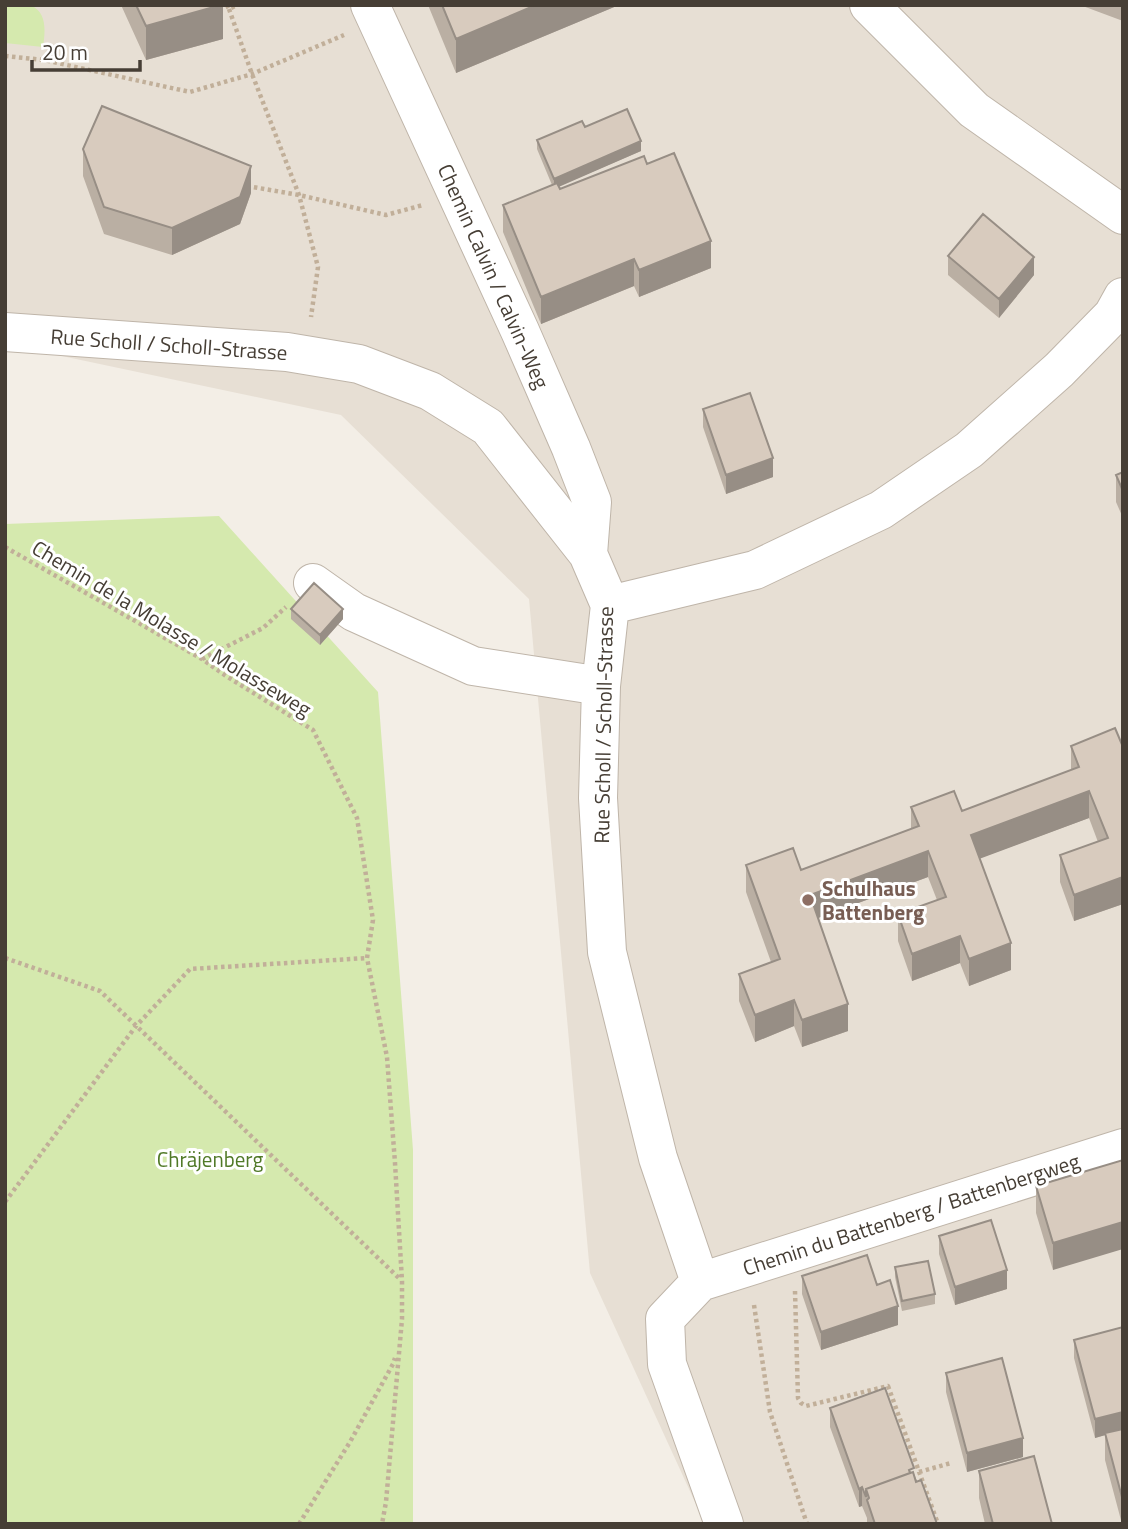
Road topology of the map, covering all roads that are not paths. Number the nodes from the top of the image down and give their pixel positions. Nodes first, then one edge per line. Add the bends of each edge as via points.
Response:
1 (869, 5) edge
2 (373, 13) edge
3 (1123, 215) edge
4 (1123, 297) edge
5 (5, 332) edge
6 (587, 554) junction
7 (313, 583) edge
8 (610, 606) junction
9 (601, 686) junction
10 (1123, 1148) edge
11 (700, 1282) junction
12 (724, 1524) edge

1 - 3 street via 974,110
2 - 6 street, Chemin Calvin / Calvin-Weg via 571,448 592,502
4 - 8 street via 1113,315 1059,370 969,450 881,510 755,570
5 - 6 street, Rue Scholl / Scholl-Strasse via 287,352 359,363 430,391 488,428
6 - 8 street, Rue Scholl / Scholl-Strasse
7 - 9 street via 354,612 473,666
8 - 9 street, Rue Scholl / Scholl-Strasse
9 - 11 street, Rue Scholl / Scholl-Strasse via 598,799 607,952 658,1158
10 - 11 street, Chemin du Battenberg / Battenbergweg
11 - 12 street via 665,1319 667,1364

